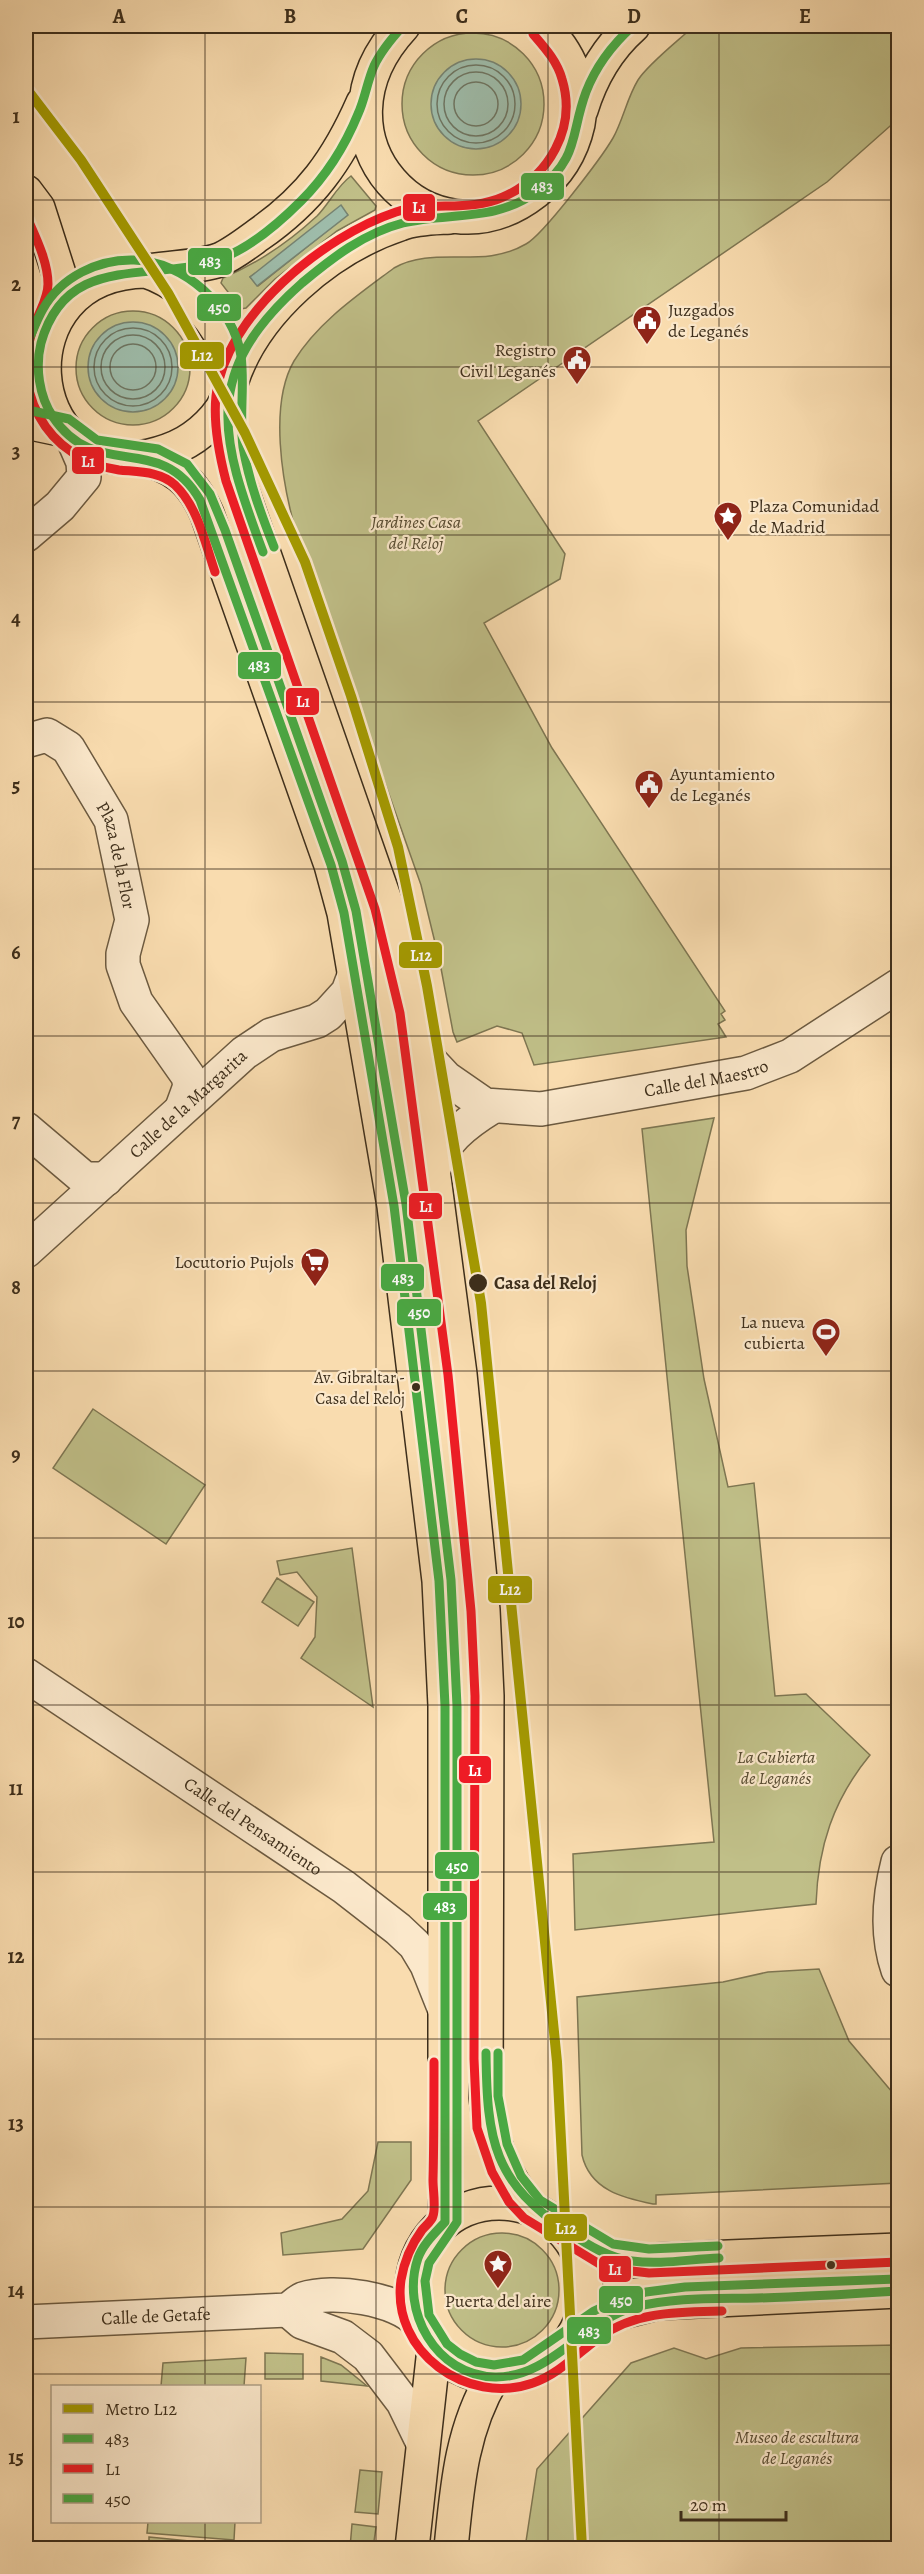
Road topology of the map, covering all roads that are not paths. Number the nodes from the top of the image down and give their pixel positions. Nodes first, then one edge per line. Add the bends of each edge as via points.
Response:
1 (403, 26) edge
2 (542, 26) edge
3 (633, 26) edge
4 (365, 99) junction
5 (580, 112) junction
6 (26, 192) edge
7 (460, 216) junction
8 (146, 271) junction
9 (56, 309) junction
10 (32, 358) edge
11 (229, 390) junction
12 (26, 422) edge
13 (69, 435) junction
14 (137, 458) junction
15 (26, 535) edge
16 (26, 741) edge
17 (355, 974) junction
18 (898, 986) edge
19 (417, 1047) junction
20 (492, 1107) junction
21 (182, 1108) junction
22 (26, 1129) edge
23 (433, 1173) junction
24 (106, 1179) junction
25 (26, 1251) edge
26 (26, 1675) edge
27 (898, 1862) edge
28 (898, 1970) edge
29 (445, 2010) junction
30 (532, 2209) junction
31 (444, 2222) junction
32 (562, 2229) junction
33 (898, 2250) edge
34 (898, 2291) edge
35 (288, 2310) junction
36 (26, 2322) edge
37 (426, 2335) junction
38 (565, 2347) junction
39 (493, 2377) junction
40 (423, 2444) junction
41 (412, 2548) edge
42 (451, 2548) edge

1 - 4 main road via 374,66
2 - 5 main road via 566,54 574,71
3 - 5 main road via 605,57
4 - 7 main road via 366,133 380,167 406,195 425,207
4 - 8 main road via 346,141 328,168 301,202 275,223 219,260
5 - 7 main road via 566,157 542,187 497,213
6 - 9 main road via 38,208 61,280
7 - 11 main road via 401,223 364,239 311,275 258,329 237,362
8 - 9 main road via 101,277 69,295
8 - 11 main road via 164,276 203,307 224,340
9 - 10 main road
10 - 13 main road via 38,367 44,401
11 - 14 main road via 216,417 182,446
11 - 19 main road via 237,477 387,906
12 - 13 main road
13 - 14 main road via 91,451
13 - 15 street via 83,462 84,477 65,502
14 - 17 main road via 155,461 181,474 200,500 331,865
16 - 21 street, Plaza de la Flor via 38,735 61,741 81,766 108,814 132,920 123,954 127,980 140,1007 188,1076 190,1086
17 - 21 street, Calle de la Margarita via 348,992 328,1014 260,1041
17 - 29 main road via 394,1206 439,1581 445,1706
18 - 20 street, Calle del Maestro via 790,1056 746,1073 541,1109
19 - 20 street, Calle del Maestro via 453,1083
19 - 23 main road
20 - 23 street via 447,1143
21 - 24 street, Calle de la Margarita
22 - 24 street via 85,1179
23 - 30 main road via 460,1374 483,1611 487,1696 487,2106 503,2168
24 - 25 street, Calle de la Margarita
26 - 29 street, Calle del Pensamiento via 338,1883 398,1929 415,1945 427,1965
27 - 28 street via 890,1909
29 - 31 main road
30 - 31 main road via 486,2203
30 - 32 main road
31 - 37 main road via 429,2238 413,2278 412,2301
32 - 33 main road via 609,2256 632,2261
32 - 38 main road via 580,2256 587,2287 582,2319
34 - 38 main road via 657,2303 614,2314
35 - 36 street, Calle de Getafe
35 - 37 street, Calle de Getafe via 302,2299 366,2298 398,2308
35 - 40 street via 302,2322 343,2337 368,2356 403,2402
37 - 39 main road via 461,2368
37 - 40 main road
38 - 39 main road via 545,2364 520,2375
39 - 42 main road via 467,2432 459,2467
40 - 41 main road

